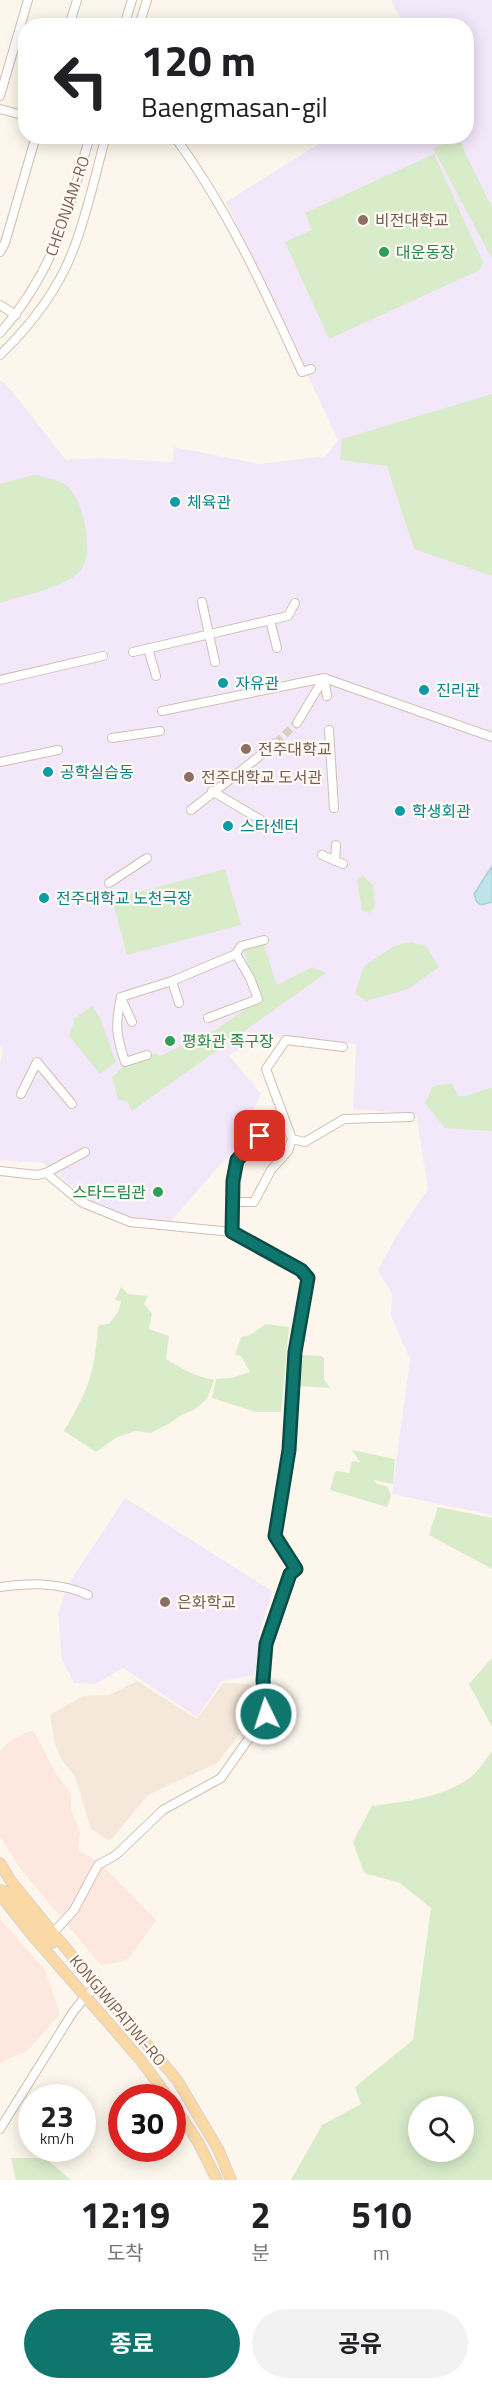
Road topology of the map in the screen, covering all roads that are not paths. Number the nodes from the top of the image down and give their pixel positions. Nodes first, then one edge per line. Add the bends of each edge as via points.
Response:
1 (28, 0) edge
2 (77, 0) edge
3 (132, 0) edge
4 (147, 0) edge
5 (23, 18) edge
6 (71, 18) edge
7 (126, 18) edge
8 (141, 18) edge
9 (18, 34) edge
10 (0, 96) edge
11 (0, 109) edge
12 (18, 114) edge
13 (34, 144) edge
14 (88, 144) edge
15 (104, 144) edge
16 (180, 144) edge
17 (0, 252) edge
18 (0, 305) edge
19 (16, 315) junction
20 (0, 333) edge
21 (0, 355) edge
22 (306, 370) dead end
23 (202, 603) dead end
24 (295, 603) dead end
25 (270, 620) junction
26 (208, 633) junction
27 (148, 648) junction
28 (277, 648) dead end
29 (133, 652) dead end
30 (103, 656) dead end
31 (215, 662) dead end
32 (156, 676) dead end
33 (324, 678) junction
34 (0, 680) edge
35 (327, 696) dead end
36 (162, 711) dead end
37 (297, 723) tunnel mouth
38 (329, 730) dead end
39 (160, 731) dead end
40 (492, 737) edge
41 (112, 738) dead end
42 (276, 743) tunnel mouth
43 (58, 750) dead end
44 (0, 762) edge
45 (212, 791) junction
46 (334, 808) dead end
47 (191, 810) dead end
48 (261, 820) dead end
49 (336, 844) dead end
50 (322, 855) dead end
51 (147, 858) dead end
52 (109, 884) dead end
53 (264, 940) dead end
54 (236, 954) junction
55 (172, 981) junction
56 (121, 997) junction
57 (179, 1003) dead end
58 (208, 1018) dead end
59 (132, 1022) dead end
60 (343, 1047) dead end
61 (147, 1055) dead end
62 (21, 1094) dead end
63 (72, 1104) dead end
64 (410, 1117) dead end
65 (260, 1136) dead end
66 (292, 1139) junction
67 (85, 1152) dead end
68 (0, 1171) edge
69 (46, 1173) junction
70 (232, 1202) junction
71 (232, 1232) junction
72 (0, 1587) edge
73 (88, 1595) dead end
74 (0, 1863) edge
75 (5, 1891) edge
76 (53, 1933) junction
77 (64, 1946) junction
78 (98, 1985) junction
79 (86, 1996) junction
80 (157, 2084) edge
81 (186, 2124) edge
82 (0, 2129) edge
83 (217, 2180) edge
84 (231, 2180) edge

1 - 5 street
2 - 6 street
3 - 7 street
4 - 8 street
9 - 10 street
11 - 12 street
13 - 17 street
14 - 19 street, CHEONJAM-RO via 57,244
15 - 21 street, CHEONJAM-RO via 72,254 27,326
16 - 22 street via 249,258
18 - 19 street
19 - 20 street, CHEONJAM-RO
23 - 26 street
24 - 25 street via 288,616
25 - 26 street
25 - 28 street
26 - 27 street
26 - 31 street
27 - 29 street
27 - 32 street
30 - 34 street
33 - 35 street
33 - 36 street
33 - 37 street
33 - 40 street
38 - 46 street
39 - 41 street
42 - 45 street
43 - 44 street
45 - 47 street
45 - 48 street
49 - 50 street via 339,863
51 - 52 street
53 - 54 street via 241,946
54 - 55 street
54 - 58 street via 258,999
55 - 56 street
55 - 57 street
56 - 59 street
56 - 61 street via 116,1036 125,1062
60 - 66 street via 286,1040 266,1069
62 - 63 street via 37,1062
64 - 66 street via 344,1119 305,1142
65 - 70 street via 237,1160
66 - 70 street via 254,1202
67 - 69 street
68 - 69 street
69 - 71 street via 81,1202 130,1222
70 - 71 street
71 - 76 street via 301,1270 308,1278 295,1352 289,1450 275,1536 296,1569 290,1574 266,1644 266,1714 221,1778 163,1810 116,1855 98,1864 74,1910
72 - 73 street via 30,1583 72,1587
74 - 75 main road
75 - 76 main road, KONGJWIPATJWI-RO
75 - 77 main road via 51,1942
75 - 79 main road, KONGJWIPATJWI-RO
76 - 77 main road, KONGJWIPATJWI-RO
77 - 78 main road, KONGJWIPATJWI-RO
78 - 79 street
78 - 84 main road, KONGJWIPATJWI-RO via 177,2080 218,2149
79 - 80 main road, KONGJWIPATJWI-RO
79 - 82 street
81 - 83 main road

